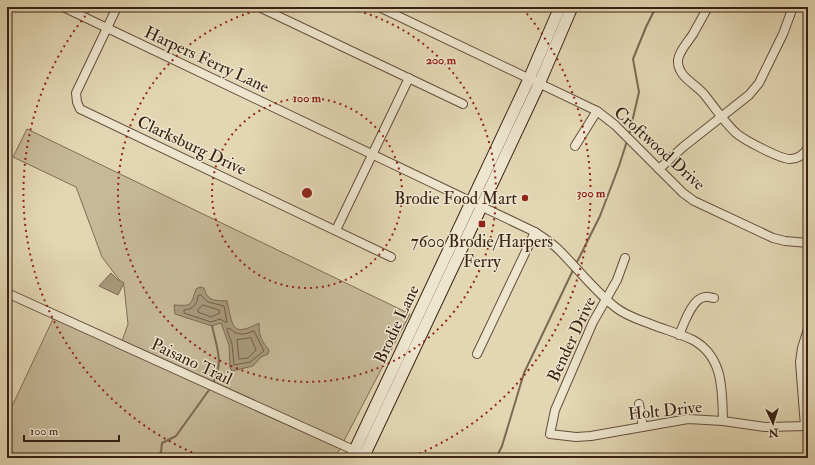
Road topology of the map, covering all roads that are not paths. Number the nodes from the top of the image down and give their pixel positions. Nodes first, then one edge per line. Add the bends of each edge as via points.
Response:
1 (63, 7) edge
2 (117, 7) edge
3 (259, 7) edge
4 (379, 7) edge
5 (560, 7) edge
6 (572, 7) edge
7 (708, 7) edge
8 (793, 7) edge
9 (107, 28) junction
10 (409, 78) junction
11 (534, 81) junction
12 (463, 104) dead end
13 (597, 111) junction
14 (721, 116) junction
15 (575, 146) dead end
16 (808, 148) edge
17 (373, 154) junction
18 (658, 169) junction
19 (477, 204) junction
20 (336, 230) junction
21 (535, 232) junction
22 (808, 243) edge
23 (391, 257) dead end
24 (625, 258) dead end
25 (7, 293) edge
26 (714, 298) dead end
27 (606, 300) junction
28 (808, 329) edge
29 (679, 335) junction
30 (477, 354) dead end
31 (639, 404) dead end
32 (723, 421) junction
33 (807, 426) edge
34 (643, 427) junction
35 (550, 434) joint
36 (358, 455) edge

1 - 9 street, Harpers Ferry Lane
2 - 9 street, Clarksburg Drive
3 - 10 street
4 - 11 street, Croftwood Drive
5 - 11 main road, Brodie Lane
6 - 11 main road, Brodie Lane
7 - 14 street via 678,60 681,73 702,92
8 - 14 street via 759,83 749,95
9 - 17 street, Harpers Ferry Lane
9 - 20 street, Clarksburg Drive via 76,93 76,102 80,108
10 - 12 street
10 - 17 street
11 - 13 street, Croftwood Drive
11 - 19 main road, Brodie Lane
13 - 15 street
13 - 18 street, Croftwood Drive via 635,144
14 - 16 street via 737,134 784,158 799,157
14 - 18 street
17 - 19 street, Harpers Ferry Lane
17 - 20 street
18 - 22 street, Croftwood Drive via 694,201 773,238 784,242
19 - 21 street, Harpers Ferry Lane
19 - 36 main road, Brodie Lane
20 - 23 street, Clarksburg Drive
21 - 27 street, Harpers Ferry Lane via 568,259
21 - 30 street
24 - 27 street, Bender Drive
25 - 36 street, Paisano Trail
26 - 29 street via 706,296 693,304
27 - 29 street, Harpers Ferry Lane via 628,315
27 - 35 street, Bender Drive via 593,322 555,410
28 - 33 street via 800,362
29 - 32 street, Harpers Ferry Lane via 703,347 716,364 722,383
31 - 34 street
32 - 33 street, Holt Drive via 765,427
32 - 34 street, Holt Drive via 688,419
34 - 35 street, Holt Drive via 591,436

